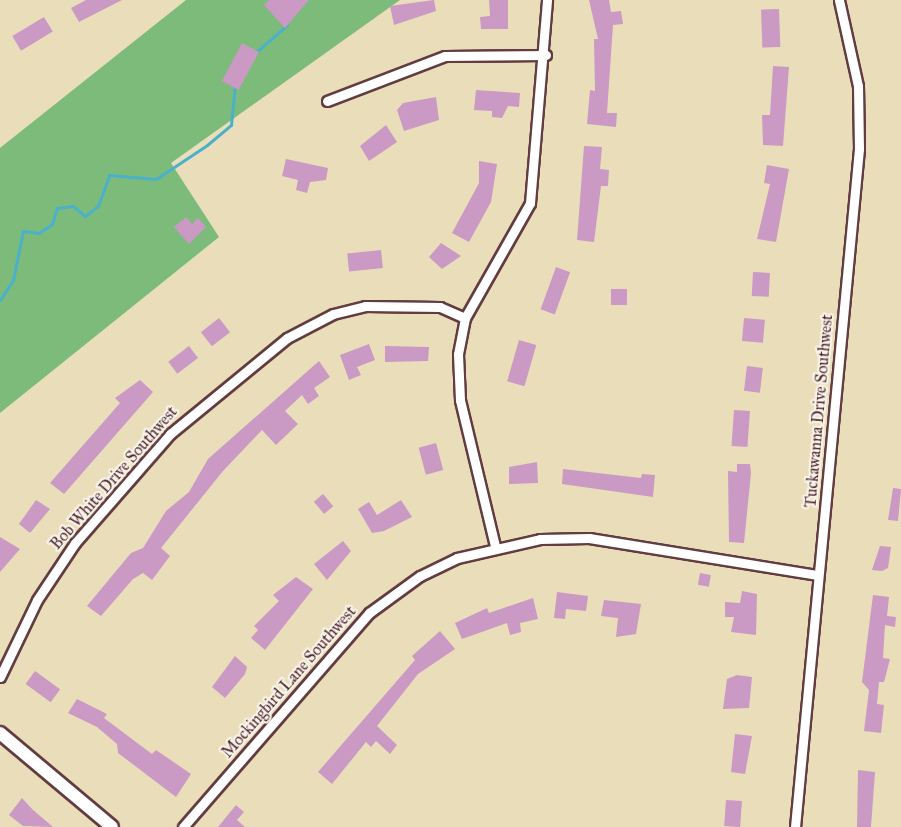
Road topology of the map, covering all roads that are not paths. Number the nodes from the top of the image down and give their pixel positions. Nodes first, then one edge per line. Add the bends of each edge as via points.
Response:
1 (547, 0) edge
2 (839, 0) edge
3 (546, 55) junction
4 (327, 101) dead end
5 (465, 318) junction
6 (495, 546) junction
7 (818, 575) junction
8 (0, 677) edge
9 (0, 733) edge
10 (112, 827) edge
11 (183, 827) edge
12 (795, 827) edge

1 - 3 street
2 - 7 street, Tuckawanna Drive Southwest via 858,86 859,149
3 - 4 street via 445,56
3 - 5 street via 530,203
5 - 6 street via 458,354 460,400
5 - 8 street, Bob White Drive Southwest via 440,307 365,306 333,314 286,338 170,434 75,543 37,600
6 - 7 street, Mockingbird Lane Southwest via 589,538
6 - 11 street, Mockingbird Lane Southwest via 426,573 369,613
7 - 12 street, Tuckawanna Drive Southwest
9 - 10 street

